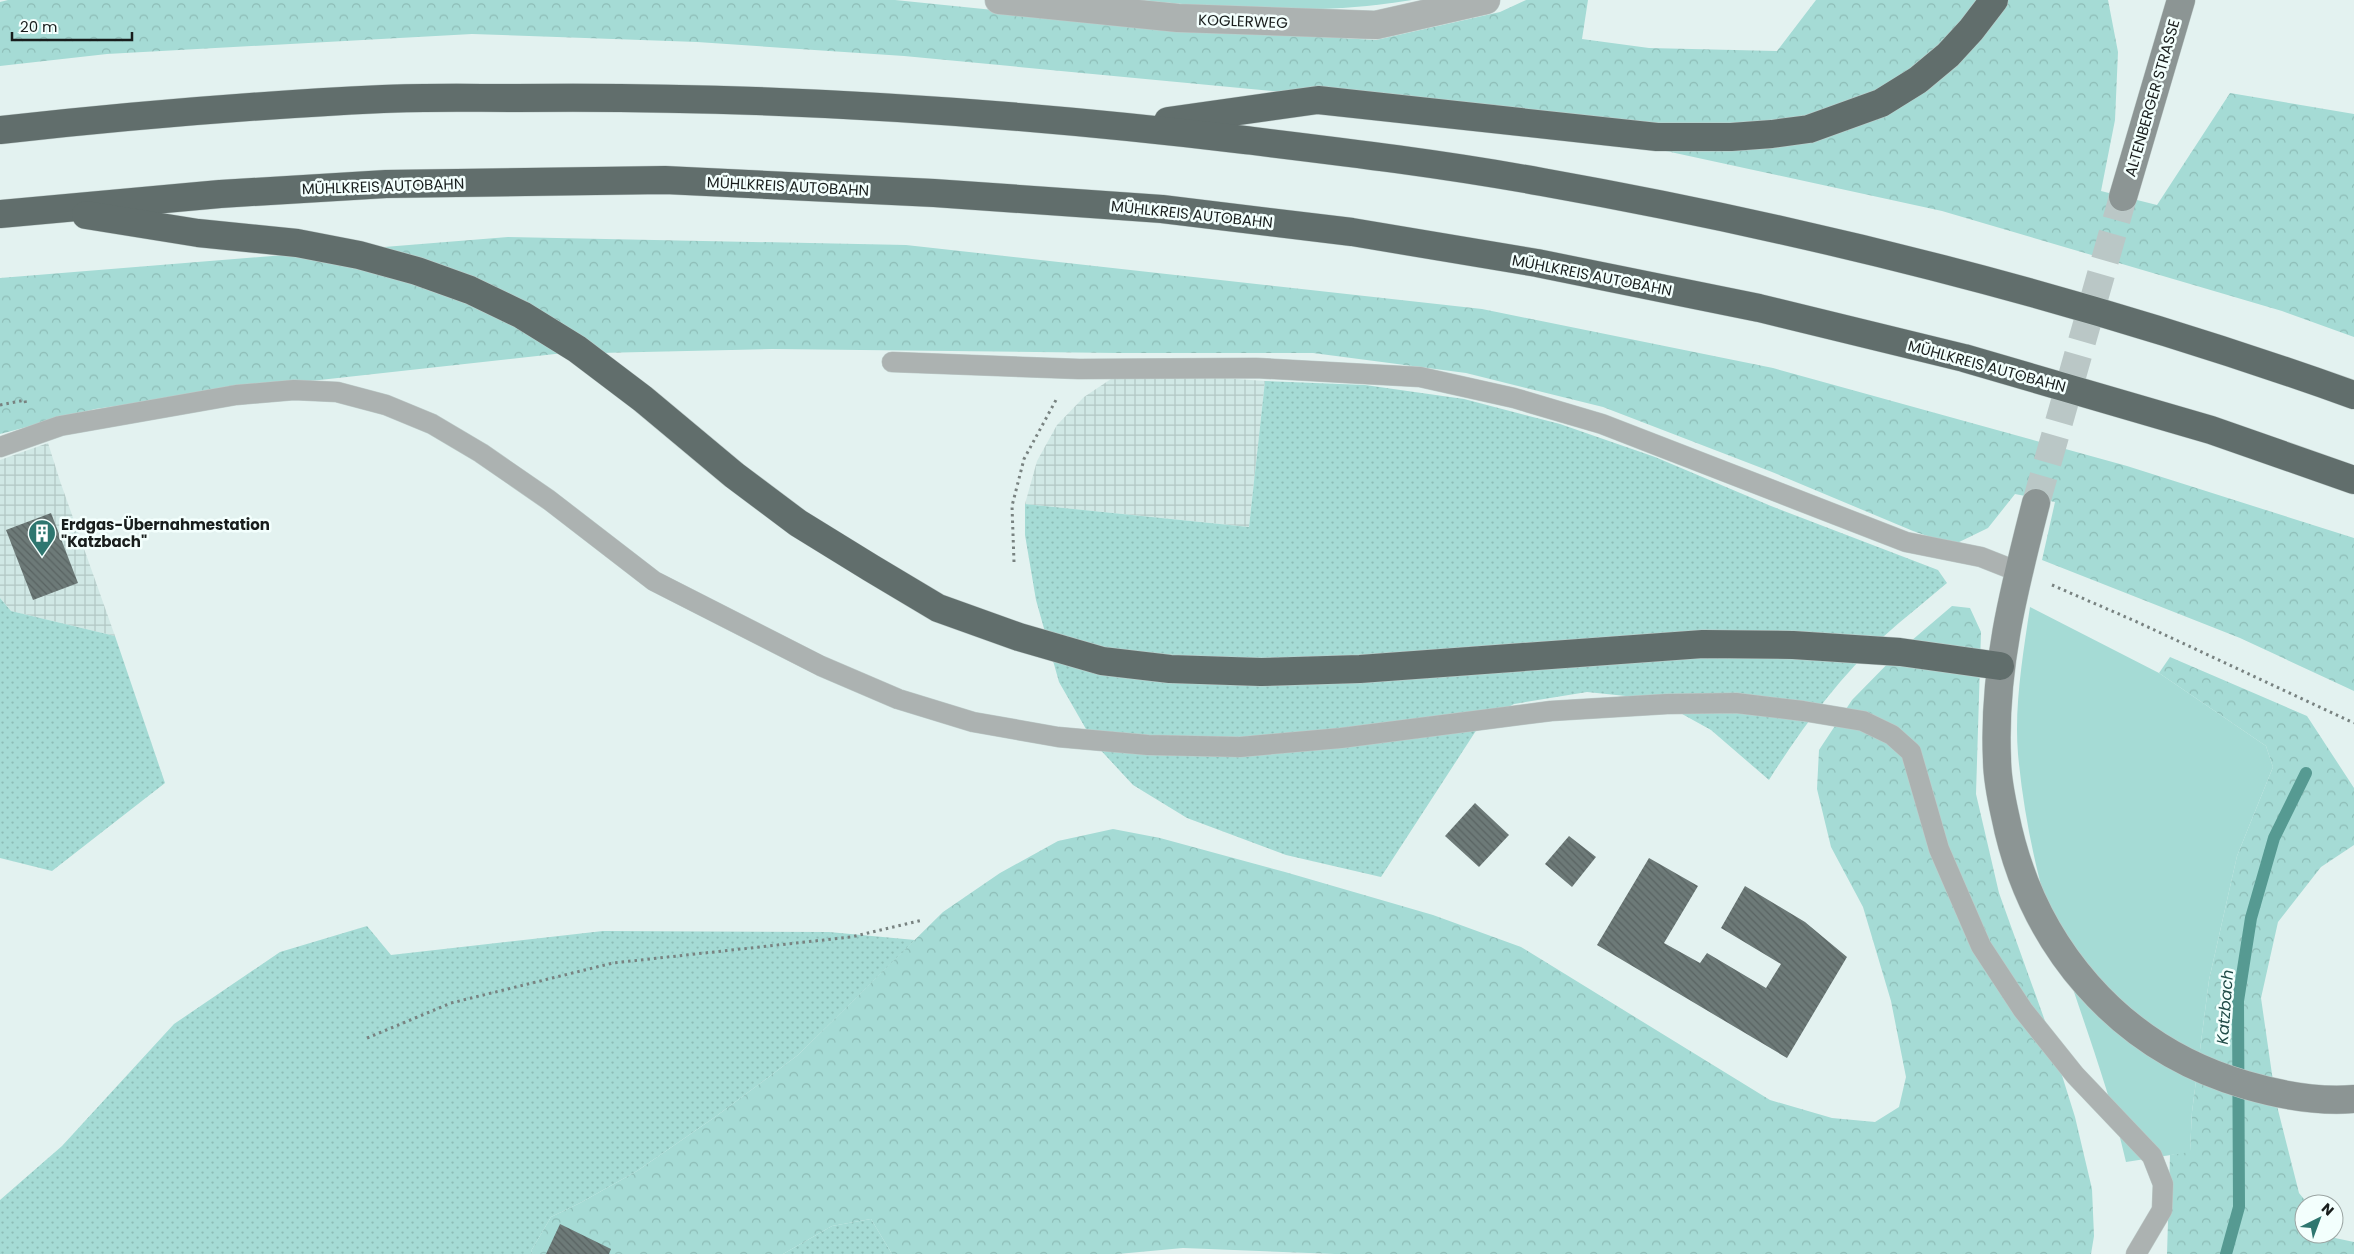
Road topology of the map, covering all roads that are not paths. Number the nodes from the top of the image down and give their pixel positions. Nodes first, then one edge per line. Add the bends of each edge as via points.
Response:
1 (999, 0) edge
2 (1486, 0) edge
3 (1994, 0) edge
4 (2180, 0) edge
5 (1130, 126) junction
6 (0, 130) edge
7 (2123, 197) tunnel mouth
8 (45, 208) junction
9 (0, 214) edge
10 (892, 362) dead end
11 (2354, 395) edge
12 (0, 447) edge
13 (2354, 480) edge
14 (2036, 503) tunnel mouth
15 (2019, 572) junction
16 (2000, 666) junction
17 (2354, 1098) edge
18 (2136, 1254) edge

1 - 2 street, KOGLERWEG via 1178,18 1376,25
3 - 5 highway via 1948,55 1918,80 1881,103 1809,129 1731,137 1657,136 1318,100
4 - 7 street, ALTENBERGER STRASSE
5 - 6 highway via 910,108 637,96 385,99 124,116
5 - 11 highway via 1352,153 1539,181 1757,224 1953,272 2157,330
8 - 9 highway, MÜHLKREIS AUTOBAHN
8 - 13 highway, MÜHLKREIS AUTOBAHN via 386,184 665,180 934,193 1162,209 1352,232 1537,263 1759,308 1964,358 2211,430
8 - 16 highway via 359,255 470,290 577,349 798,523 938,608 1019,637 1102,661 1170,669 1350,670 1703,644 1793,645 1900,652
10 - 15 lane via 1079,369 1256,368 1430,379 1514,398 1602,424 1906,542 1981,557
12 - 18 lane via 60,426 236,395 294,390 337,392 386,405 432,424 481,453 654,581 821,666 898,700 973,722 1058,737 1148,745 1240,747 1341,738 1552,711 1667,704 1736,704 1863,721 1892,735 1911,752 1939,849 1982,946 2023,1010 2074,1074 2152,1156 2163,1184 2162,1210
14 - 15 street
15 - 16 street
16 - 17 street via 1997,760 2016,862 2045,926 2089,989 2118,1017 2181,1060 2214,1076 2261,1089 2321,1099

